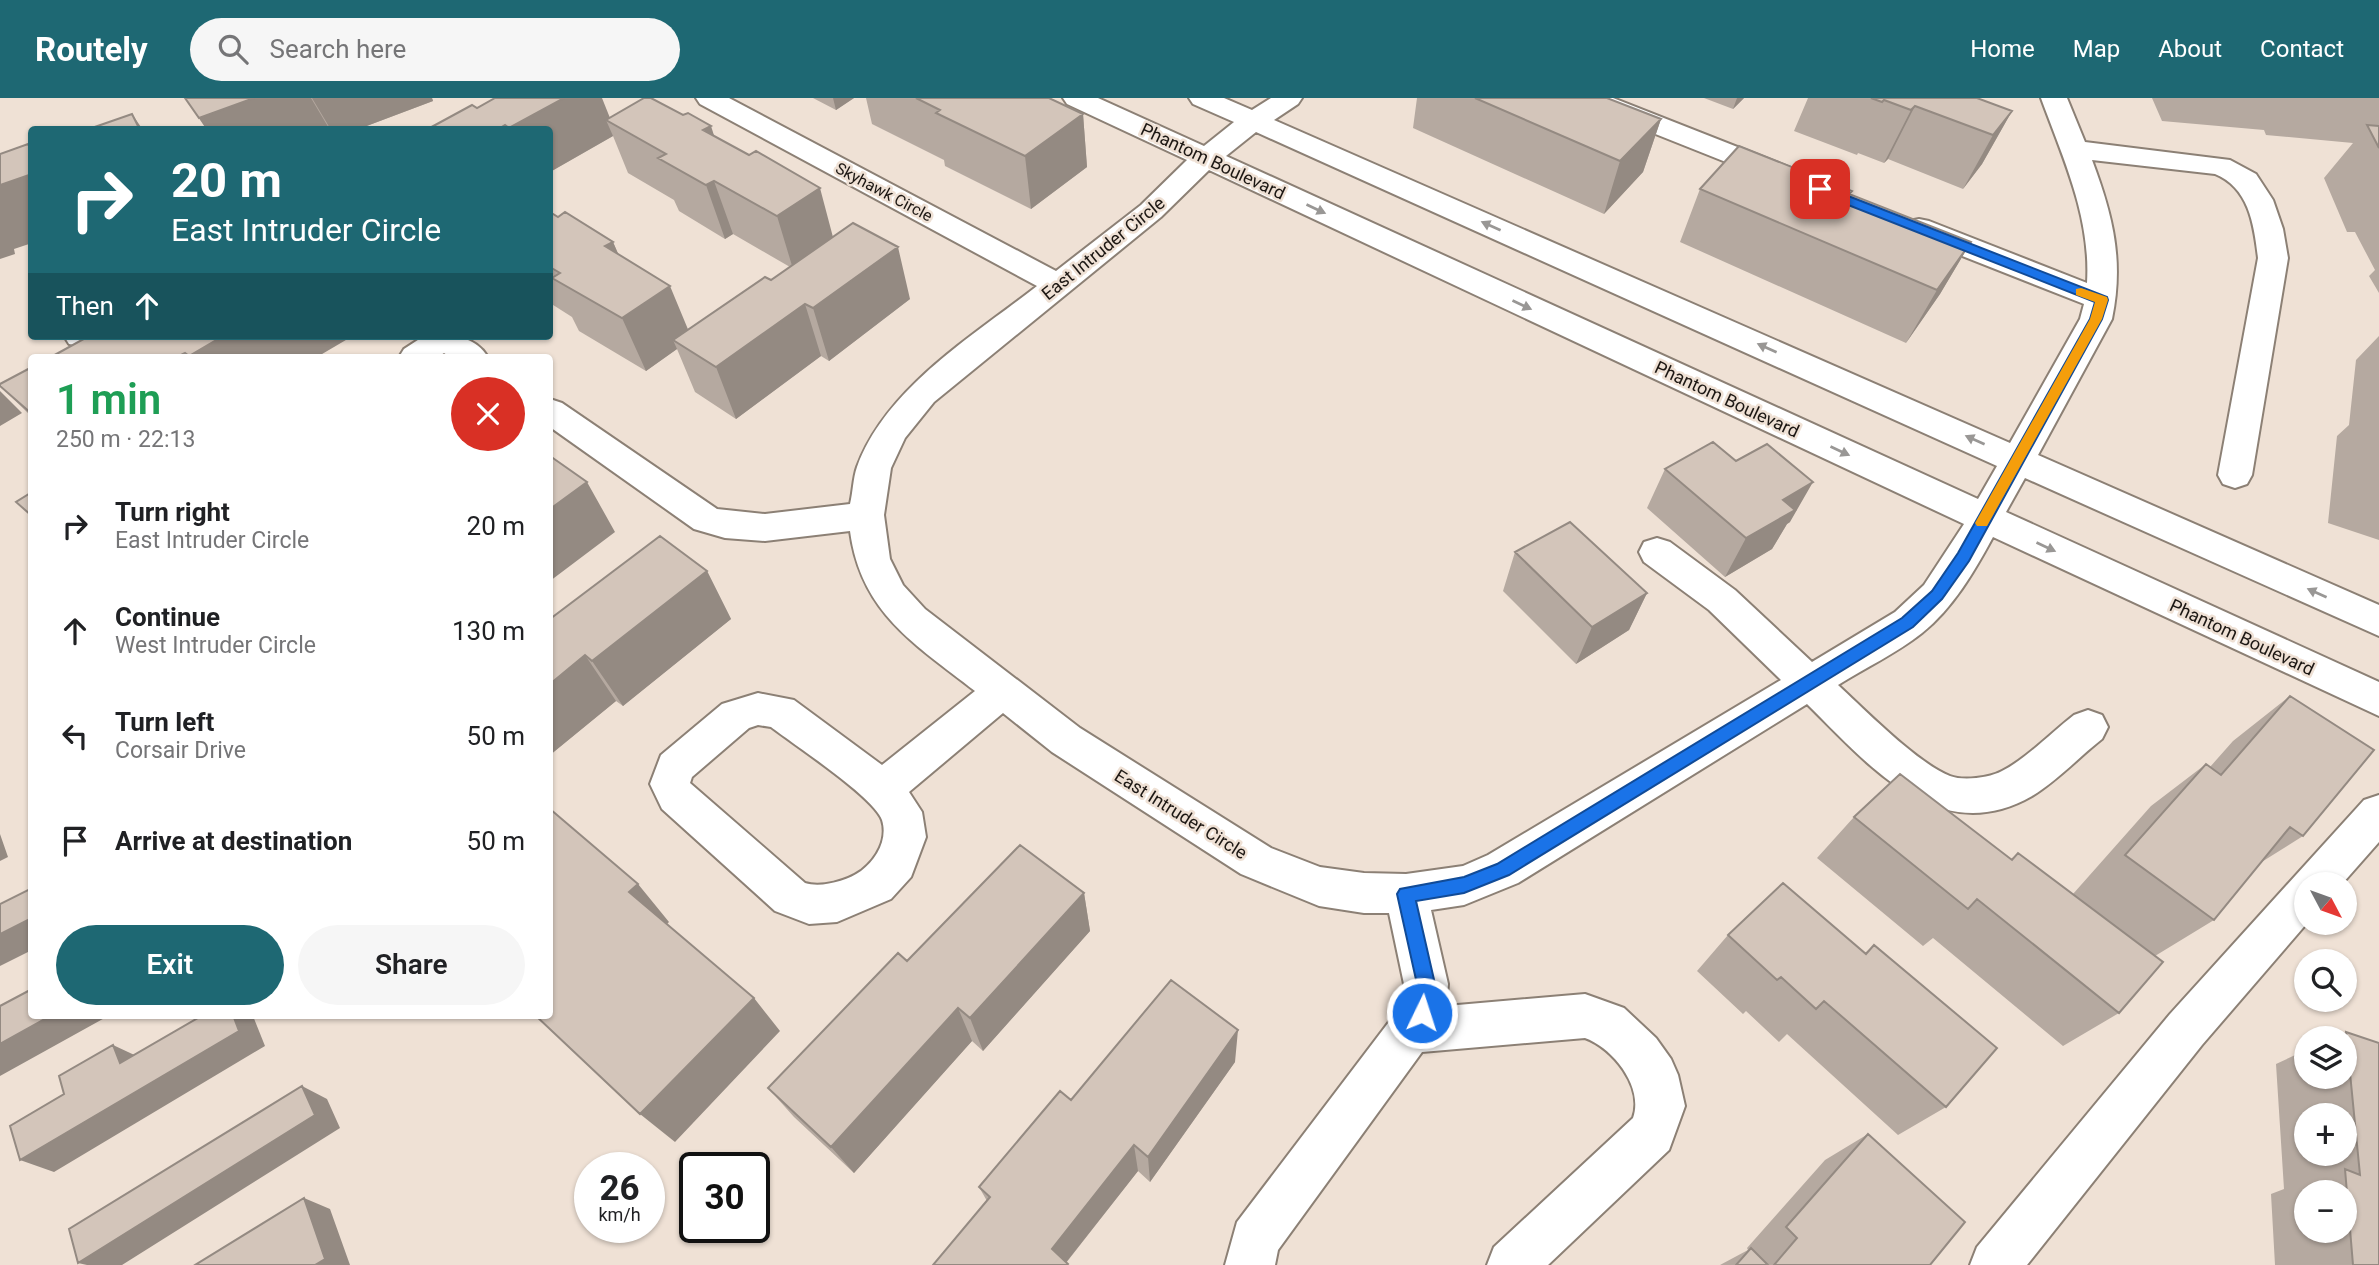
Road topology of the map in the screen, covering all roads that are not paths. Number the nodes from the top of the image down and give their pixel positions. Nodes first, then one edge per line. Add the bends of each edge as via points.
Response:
1 (709, 98) edge
2 (1076, 98) edge
3 (1202, 98) edge
4 (1289, 98) edge
5 (1588, 98) edge
6 (2054, 98) edge
7 (1253, 121) junction
8 (2073, 149) junction
9 (1206, 158) junction
10 (1807, 184) edge
11 (1897, 219) edge
12 (1058, 285) junction
13 (2102, 300) junction
14 (439, 340) edge
15 (447, 340) edge
16 (419, 354) edge
17 (468, 354) edge
18 (556, 424) edge
19 (2018, 460) junction
20 (2235, 475) dead end
21 (866, 515) junction
22 (1984, 518) junction
23 (1657, 552) dead end
24 (2379, 621) edge
25 (1810, 683) junction
26 (1003, 691) junction
27 (2379, 700) edge
28 (2088, 727) dead end
29 (883, 789) junction
30 (2379, 813) edge
31 (2326, 872) edge
32 (1406, 894) junction
33 (2294, 906) edge
34 (1410, 1031) junction
35 (1250, 1265) edge
36 (1511, 1265) edge
37 (1995, 1265) edge

1 - 12 street, Skyhawk Circle
2 - 9 street, Phantom Boulevard
3 - 7 street
4 - 7 street, East Intruder Circle
5 - 10 street
6 - 8 street, East Intruder Circle
7 - 9 street, East Intruder Circle
19 -> 7 street
8 - 13 street, East Intruder Circle via 2101,231 2106,268
8 - 20 street via 2220,166 2249,182 2270,232 2273,258
9 - 12 street, East Intruder Circle via 1151,211
9 -> 22 street, Phantom Boulevard
11 - 13 street
12 - 21 street, East Intruder Circle via 922,394 891,432 874,468
13 - 19 street, East Intruder Circle via 2096,319
14 - 16 street
15 - 17 street
18 - 21 street via 706,520 728,528
19 - 22 street, East Intruder Circle
24 -> 19 street
21 - 26 street, East Intruder Circle via 872,559 890,595 912,620
22 - 25 street, East Intruder Circle via 1937,595 1908,623
22 -> 27 street, Phantom Boulevard
23 - 25 street via 1722,600
25 - 28 street via 1922,782 1964,797 2018,783
25 - 32 street, East Intruder Circle via 1503,869 1464,885
26 - 29 street
26 - 32 street, East Intruder Circle via 1066,740 1256,861 1319,886
29 - 29 street via 780,712 758,709 736,716 674,767 670,784 676,796 790,897 809,904 837,902 876,885 896,863 905,837 901,812
30 - 31 street
32 - 34 street via 1426,984 1422,1013
33 - 37 street via 2081,1156
34 - 35 street via 1255,1240
34 - 36 street via 1585,1016 1608,1024 1655,1075 1661,1105 1652,1133

